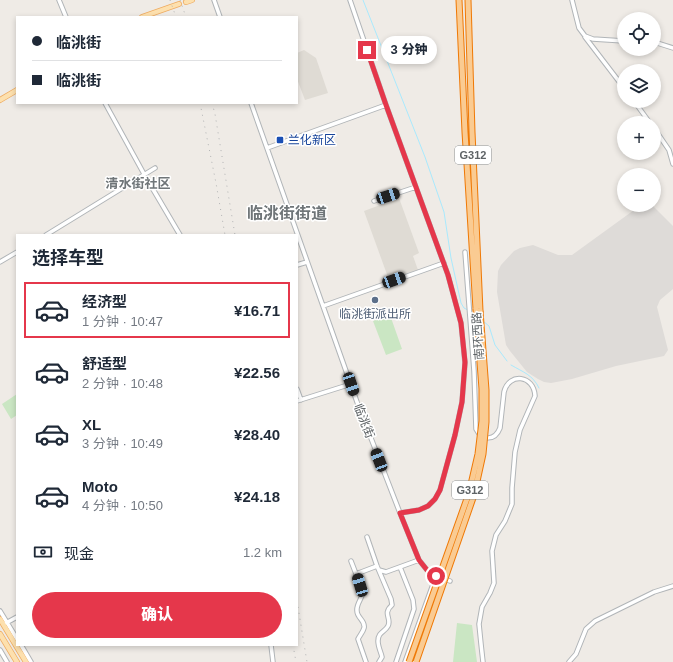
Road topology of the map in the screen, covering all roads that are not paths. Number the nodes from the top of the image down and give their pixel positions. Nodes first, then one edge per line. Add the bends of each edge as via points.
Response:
1 (59, 0) edge
2 (192, 0) edge
3 (214, 0) edge
4 (350, 0) edge
5 (459, 0) edge
6 (468, 0) edge
7 (572, 0) edge
8 (186, 2) dead end
9 (179, 4) dead end
10 (66, 16) edge
11 (145, 16) edge
12 (220, 16) edge
13 (584, 36) junction
14 (617, 41) edge
15 (661, 44) edge
16 (673, 48) edge
17 (617, 79) edge
18 (16, 91) edge
19 (0, 100) edge
20 (107, 104) edge
21 (251, 104) edge
22 (386, 105) junction
23 (465, 132) junction
24 (472, 132) junction
25 (661, 138) edge
26 (267, 148) junction
27 (673, 164) edge
28 (155, 168) dead end
29 (144, 174) junction
30 (416, 187) junction
31 (374, 201) dead end
32 (48, 234) edge
33 (179, 234) edge
34 (297, 234) edge
35 (298, 236) edge
36 (465, 252) dead end
37 (16, 253) edge
38 (0, 262) edge
39 (307, 262) junction
40 (444, 262) junction
41 (298, 266) edge
42 (323, 306) junction
43 (478, 310) junction
44 (351, 384) junction
45 (299, 400) edge
46 (400, 513) junction
47 (367, 537) dead end
48 (419, 560) junction
49 (351, 561) dead end
50 (377, 566) junction
51 (400, 567) junction
52 (379, 570) junction
53 (356, 574) junction
54 (436, 576) junction
55 (450, 581) dead end
56 (673, 586) edge
57 (0, 611) edge
58 (16, 618) edge
59 (0, 619) edge
60 (5, 624) junction
61 (0, 634) edge
62 (16, 638) edge
63 (16, 644) edge
64 (17, 646) edge
65 (22, 646) edge
66 (271, 646) edge
67 (0, 650) edge
68 (7, 662) edge
69 (17, 662) edge
70 (26, 662) edge
71 (31, 662) edge
72 (273, 662) edge
73 (366, 662) edge
74 (379, 662) edge
75 (396, 662) edge
76 (405, 662) edge
77 (410, 662) edge
78 (416, 662) edge
79 (483, 662) edge
80 (569, 662) edge

1 - 10 street
2 - 8 main road
3 - 12 street
4 - 22 street
5 - 23 highway, 南环西路 / G312
6 - 24 highway, 南环西路 / G312
7 - 13 street
9 - 11 main road
13 - 14 street
13 - 17 street
15 - 16 street
18 - 19 main road
20 - 29 street
21 - 26 street, 临洮街
22 - 26 street
22 - 30 street
23 - 24 main road
23 - 43 highway, 南环西路 / G312
24 - 43 highway, 南环西路 / G312
25 - 27 street via 669,150
26 - 34 street, 临洮街
28 - 29 street
29 - 32 street
29 - 33 street
30 - 31 street
30 - 40 street
35 - 39 street, 临洮街
36 - 79 street via 478,432 488,438 499,432 504,392 511,380 526,380 535,391 520,430 515,452 512,504 496,535 492,551 494,583 482,607 479,624
37 - 38 street
39 - 41 street
39 - 42 street, 临洮街
40 - 42 street
40 - 46 street via 461,323 465,362 462,402 440,490 435,499 419,510
42 - 44 street, 临洮街
43 - 77 highway, 南环西路 / G312, bridge via 482,396 478,454 469,493
43 - 78 highway, 南环西路 / G312, bridge via 486,390 483,454 474,495
44 - 45 street
44 - 46 street, 临洮街
46 - 48 street, 临洮街
47 - 50 street
48 - 51 street
48 - 54 street, 临洮街
49 - 53 street
50 - 52 street
50 - 53 street
51 - 52 street via 386,572
51 - 75 street via 414,609
52 - 74 street via 392,605 387,613 388,626 381,632 378,640 382,657
53 - 73 street via 363,592 357,612 364,622 364,630 358,639
54 - 55 street
54 - 76 street
56 - 80 street via 654,592 595,621 586,629 576,654
57 - 60 street
58 - 60 street
59 - 60 main road
60 - 62 street
60 - 63 main road
61 - 69 main road
64 - 70 main road
65 - 71 street
66 - 72 street
67 - 68 street

